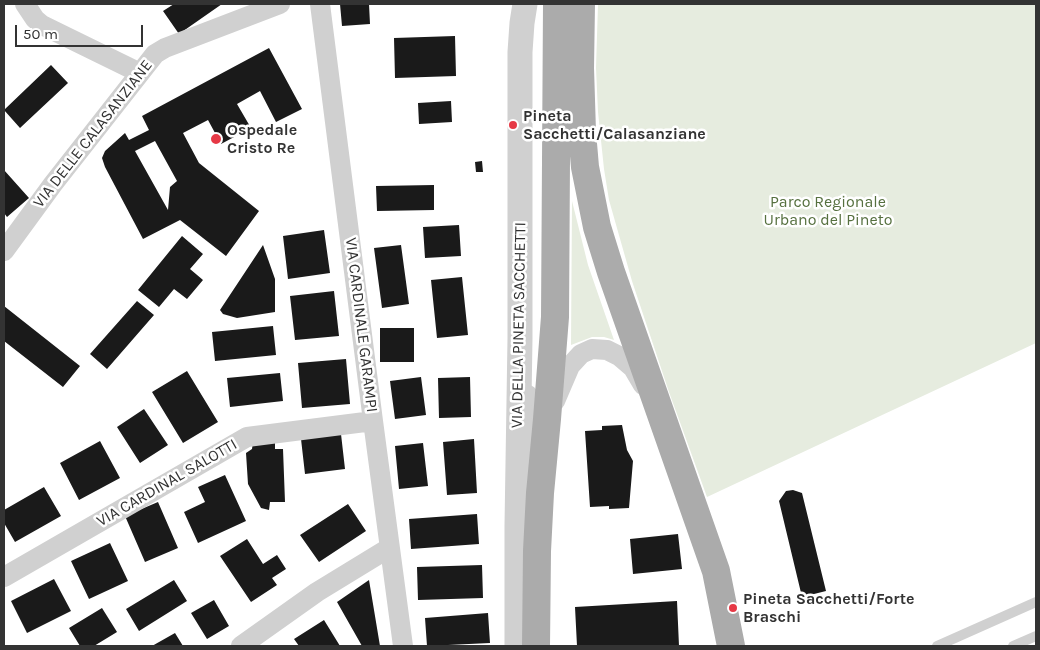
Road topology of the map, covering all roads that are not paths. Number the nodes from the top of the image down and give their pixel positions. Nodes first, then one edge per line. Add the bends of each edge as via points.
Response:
1 (25, 4) edge
2 (280, 4) edge
3 (320, 4) edge
4 (525, 4) edge
5 (557, 4) edge
6 (581, 4) edge
7 (140, 73) junction
8 (4, 250) edge
9 (520, 338) junction
10 (660, 415) junction
11 (548, 419) junction
12 (373, 420) junction
13 (540, 493) junction
14 (390, 548) junction
15 (4, 577) edge
16 (1036, 602) edge
17 (1036, 640) edge
18 (241, 646) edge
19 (404, 646) edge
20 (517, 646) edge
21 (536, 646) edge
22 (731, 646) edge
23 (937, 646) edge
24 (1013, 646) edge

1 - 7 street via 42,25
2 - 7 street, VIA DELLE CALASANZIANE via 165,48 155,54
3 - 12 street, VIA CARDINALE GARAMPI
4 - 9 street, VIA DELLA PINETA SACCHETTI via 520,52
5 - 11 main road, VIA DELLA PINETA SACCHETTI via 555,317
6 - 10 main road, VIA DELLA PINETA SACCHETTI via 582,132 590,197 601,242
7 - 8 street, VIA DELLE CALASANZIANE
9 - 13 street
9 - 20 street, VIA DELLA PINETA SACCHETTI
10 - 11 street, VIA DELLA PINETA SACCHETTI via 630,364 615,353 596,349 581,354 567,369
10 - 22 main road, VIA DELLA PINETA SACCHETTI via 716,571
11 - 13 main road, VIA DELLA PINETA SACCHETTI
12 - 14 street, VIA CARDINALE GARAMPI
12 - 15 street, VIA CARDINAL SALOTTI via 246,437
13 - 21 main road, VIA DELLA PINETA SACCHETTI
14 - 18 street via 317,592
14 - 19 street, VIA CARDINALE GARAMPI
16 - 23 lane
17 - 24 lane

